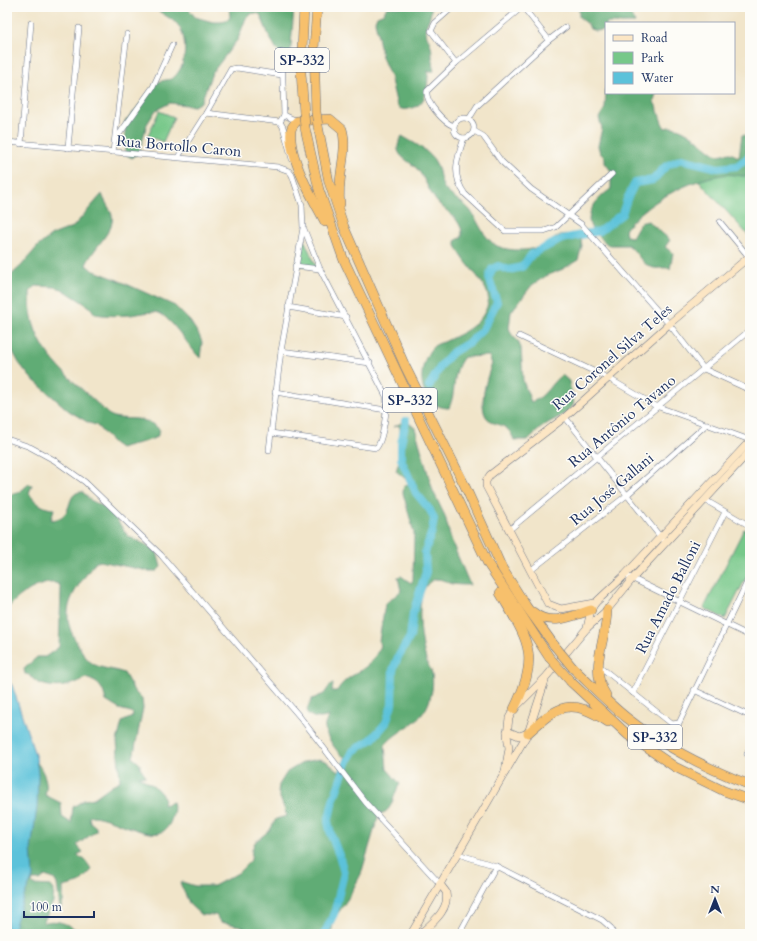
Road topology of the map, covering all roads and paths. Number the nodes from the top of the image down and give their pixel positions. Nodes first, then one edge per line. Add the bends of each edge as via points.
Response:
1 (304, 7) edge
2 (317, 7) edge
3 (453, 7) edge
4 (522, 7) edge
5 (32, 23) dead end
6 (566, 27) dead end
7 (79, 28) dead end
8 (127, 34) dead end
9 (550, 40) junction
10 (172, 46) dead end
11 (282, 52) dead end
12 (456, 63) junction
13 (282, 75) junction
14 (206, 113) junction
15 (284, 115) junction
16 (469, 119) junction
17 (297, 121) junction
18 (280, 122) junction
19 (454, 126) junction
20 (474, 131) junction
21 (464, 138) junction
22 (114, 141) junction
23 (7, 142) edge
24 (21, 144) junction
25 (68, 148) junction
26 (113, 152) junction
27 (178, 158) junction
28 (612, 174) dead end
29 (304, 181) junction
30 (570, 215) junction
31 (720, 222) dead end
32 (344, 227) junction
33 (303, 228) junction
34 (750, 257) edge
35 (343, 258) junction
36 (295, 266) junction
37 (320, 269) junction
38 (288, 307) junction
39 (346, 317) junction
40 (669, 324) junction
41 (750, 330) edge
42 (519, 336) dead end
43 (281, 350) junction
44 (370, 362) junction
45 (704, 369) junction
46 (608, 378) junction
47 (750, 390) edge
48 (275, 392) junction
49 (656, 406) junction
50 (386, 410) junction
51 (565, 417) junction
52 (707, 424) junction
53 (271, 433) junction
54 (7, 439) edge
55 (750, 440) edge
56 (269, 450) dead end
57 (750, 451) edge
58 (597, 458) junction
59 (627, 495) junction
60 (705, 500) junction
61 (725, 512) junction
62 (750, 526) edge
63 (509, 530) junction
64 (663, 540) junction
65 (488, 564) junction
66 (530, 571) junction
67 (625, 575) junction
68 (750, 576) edge
69 (633, 578) junction
70 (678, 601) junction
71 (595, 604) junction
72 (526, 606) junction
73 (606, 611) junction
74 (725, 624) junction
75 (587, 628) junction
76 (750, 636) edge
77 (598, 665) junction
78 (546, 677) junction
79 (694, 690) junction
80 (597, 691) junction
81 (633, 693) junction
82 (615, 708) junction
83 (514, 709) junction
84 (750, 716) edge
85 (507, 731) junction
86 (528, 733) junction
87 (628, 735) junction
88 (750, 747) edge
89 (747, 754) dead end
90 (505, 772) junction
91 (750, 785) edge
92 (750, 800) edge
93 (458, 854) junction
94 (496, 866) junction
95 (440, 884) junction
96 (411, 934) edge
97 (420, 934) edge
98 (459, 934) edge
99 (613, 934) edge

1 - 35 highway, SP-332, bridge via 301,73 305,128 319,190
2 - 32 highway, SP-332, bridge via 314,48 316,112 329,182
3 - 12 street via 435,23 431,32
4 - 9 street
4 - 12 street
5 - 24 street
6 - 9 street
7 - 25 street
8 - 22 street
9 - 16 street via 477,106
10 - 22 street via 153,87
11 - 13 street
12 - 19 street via 429,88 427,94 428,100 446,122
13 - 14 street via 237,68 228,71
13 - 15 street
14 - 18 street
14 - 27 street
15 - 17 street
15 - 18 street
16 - 19 street via 460,119
16 - 20 street via 474,125
17 - 29 highway via 291,132 292,146
17 - 32 highway via 326,118 335,121 342,129 344,152 339,197
18 - 29 street via 286,135 289,153
19 - 21 street via 456,134
20 - 21 street
20 - 30 street via 483,136 501,161 531,189
21 - 30 street via 455,164 461,187 500,229 510,233 551,229
22 - 26 street
23 - 24 street, Rua Bortollo Caron
24 - 25 street, Rua Bortollo Caron
25 - 26 street, Rua Bortollo Caron
26 - 27 street, Rua Bortollo Caron
27 - 33 street, Rua Bortollo Caron via 278,167 289,171 302,205
28 - 30 street
29 - 35 highway
30 - 40 street via 581,224
31 - 34 street
32 - 72 highway, SP-332 via 405,366 464,484 502,568
33 - 36 street
33 - 37 street
34 - 40 street, Rua Coronel Silva Teles
35 - 65 highway, SP-332
36 - 37 street
36 - 38 street
37 - 39 street
38 - 39 street
38 - 43 street
39 - 44 street
40 - 45 street
40 - 46 street, Rua Coronel Silva Teles
41 - 45 street, Rua Antônio Tavano
42 - 46 street
43 - 44 street
43 - 48 street
44 - 50 street via 386,396
45 - 47 street
45 - 49 street, Rua Antônio Tavano
46 - 49 street
46 - 51 street, Rua Coronel Silva Teles
48 - 50 street
48 - 53 street
49 - 52 street
49 - 58 street, Rua Antônio Tavano
50 - 53 street via 380,444 373,449
51 - 58 street
51 - 63 street, Rua Coronel Silva Teles via 490,475 486,481 486,486
52 - 55 street
52 - 59 street, Rua José Gallani
53 - 56 street
54 - 95 street via 30,447 54,460 85,482 161,554 300,717 366,803
55 - 64 street
57 - 60 street
58 - 59 street
58 - 63 street, Rua Antônio Tavano
59 - 64 street
59 - 66 street, Rua José Gallani
60 - 61 street
60 - 64 street
61 - 62 street
61 - 70 street, Rua Amado Balloni
63 - 66 street
64 - 67 street
64 - 69 street
65 - 83 highway via 489,575 522,631 529,656 527,680
65 - 87 highway, SP-332, bridge via 549,657 571,682
66 - 71 street via 548,604 569,609
67 - 69 street
67 - 71 street
68 - 74 street
69 - 70 street
69 - 73 street
70 - 74 street
70 - 81 street, Rua Amado Balloni
71 - 72 highway via 552,620 536,615
71 - 73 street via 607,604
71 - 75 street
72 - 80 highway, SP-332, bridge via 554,645
73 - 75 street
73 - 77 highway via 606,631
73 - 80 highway via 592,661
74 - 76 street
74 - 79 street
75 - 78 street
77 - 81 street
77 - 82 highway via 599,684
78 - 83 street
78 - 86 street
79 - 81 street via 679,723 672,724
79 - 84 street
80 - 82 highway, SP-332
82 - 91 highway, SP-332 via 677,751 718,773
83 - 85 street via 509,718
85 - 86 street via 519,736
85 - 90 street via 509,748
86 - 87 highway via 542,720 567,706 590,711
86 - 90 street
87 - 92 highway, SP-332 via 675,766 724,791
88 - 89 street
90 - 93 street
93 - 94 street
93 - 95 street
94 - 98 street
94 - 99 street via 602,920 611,928
95 - 96 street
95 - 97 street via 446,892 445,904 438,917

